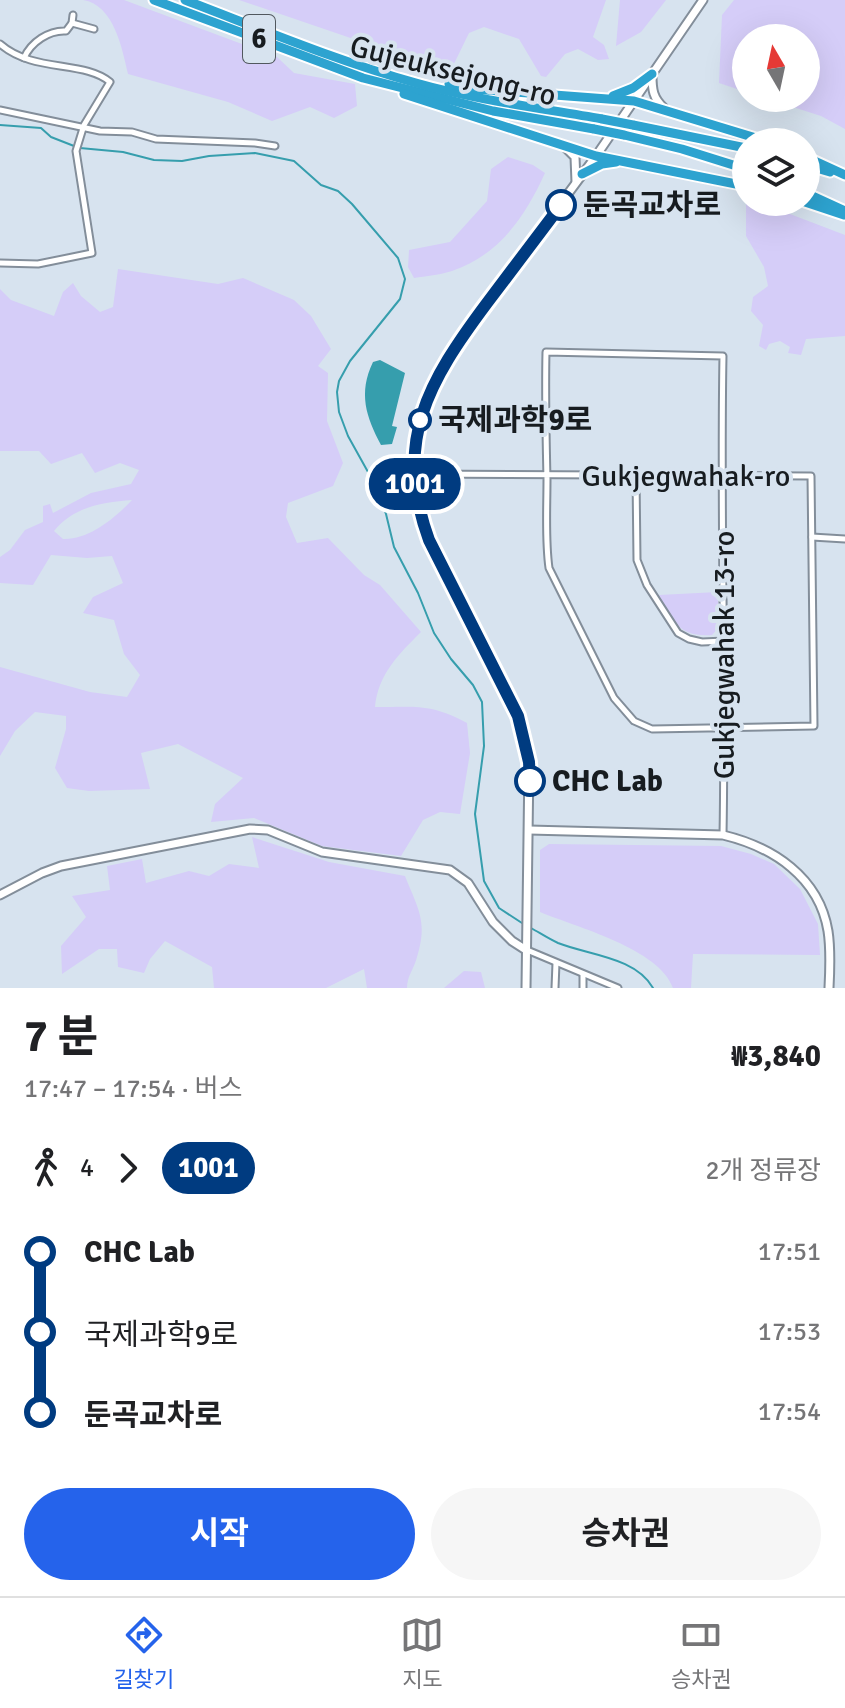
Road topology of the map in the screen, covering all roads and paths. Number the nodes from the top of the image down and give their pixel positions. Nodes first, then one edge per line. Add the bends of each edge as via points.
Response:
1 (154, 0) edge
2 (185, 0) edge
3 (703, 0) edge
4 (73, 15) dead end
5 (72, 23) junction
6 (94, 29) dead end
7 (0, 44) edge
8 (24, 58) junction
9 (365, 73) junction
10 (652, 74) junction
11 (607, 97) junction
12 (634, 101) junction
13 (664, 108) junction
14 (0, 110) edge
15 (82, 130) junction
16 (732, 130) edge
17 (561, 145) junction
18 (732, 145) edge
19 (275, 146) dead end
20 (596, 156) junction
21 (626, 162) junction
22 (820, 164) edge
23 (732, 165) edge
24 (820, 169) edge
25 (845, 176) edge
26 (579, 178) junction
27 (732, 183) edge
28 (820, 200) edge
29 (820, 206) edge
30 (845, 213) edge
31 (0, 263) edge
32 (414, 474) junction
33 (547, 475) junction
34 (636, 475) junction
35 (724, 476) junction
36 (812, 537) junction
37 (845, 539) edge
38 (725, 641) junction
39 (725, 729) junction
40 (529, 830) junction
41 (723, 835) junction
42 (0, 895) edge
43 (526, 950) junction
44 (556, 963) junction
45 (583, 975) junction
46 (609, 986) edge
47 (526, 988) edge
48 (555, 988) edge
49 (583, 988) edge
50 (618, 988) edge
51 (829, 988) edge

1 - 9 highway, Gujeuksejong-ro / 6
2 - 9 highway, Gujeuksejong-ro / 6
3 - 10 street
4 - 5 street
5 - 6 street
5 - 8 street via 66,31 49,32
7 - 8 street
8 - 15 street via 110,82
9 - 11 highway via 473,89
9 - 17 highway via 416,99
9 - 18 highway, Gujeuksejong-ro, bridge
9 - 23 highway, Gujeuksejong-ro, bridge via 493,111 624,135
10 - 11 highway via 626,93
10 - 12 street
10 - 13 street via 653,93
11 - 12 highway
12 - 13 highway
12 - 20 street
13 - 16 highway
14 - 15 street
15 - 19 street
15 - 31 street via 76,151 92,253 38,264
17 - 20 highway
17 - 26 street via 575,157
20 - 21 highway
20 - 26 street
21 - 26 highway via 602,164
21 - 27 highway
22 - 25 highway
24 - 25 highway
26 - 32 street via 436,378 419,425
28 - 30 highway
29 - 30 highway
32 - 33 street, Gukjegwahak-ro
32 - 40 street via 429,540 518,716 529,762
33 - 34 street, Gukjegwahak-ro
33 - 35 street, Gukjegwahak 13-ro via 546,352 723,356
33 - 39 street via 549,568 619,706 652,729
34 - 35 street, Gukjegwahak-ro
34 - 38 street via 637,560 647,585 678,633 702,642
35 - 36 street, Gukjegwahak-ro via 811,476
35 - 38 street, Gukjegwahak 13-ro
36 - 37 street
36 - 39 street, Gukjegwahak-ro via 814,726
38 - 39 street, Gukjegwahak 13-ro
39 - 41 street, Gukjegwahak 13-ro
40 - 41 street
40 - 43 street
41 - 51 street via 773,853 812,890 828,929
42 - 43 street via 61,866 250,829 268,830 322,852 450,870 468,883 493,922
43 - 44 street
43 - 47 street
44 - 45 street
44 - 48 street
45 - 46 street
45 - 49 street
46 - 50 street

